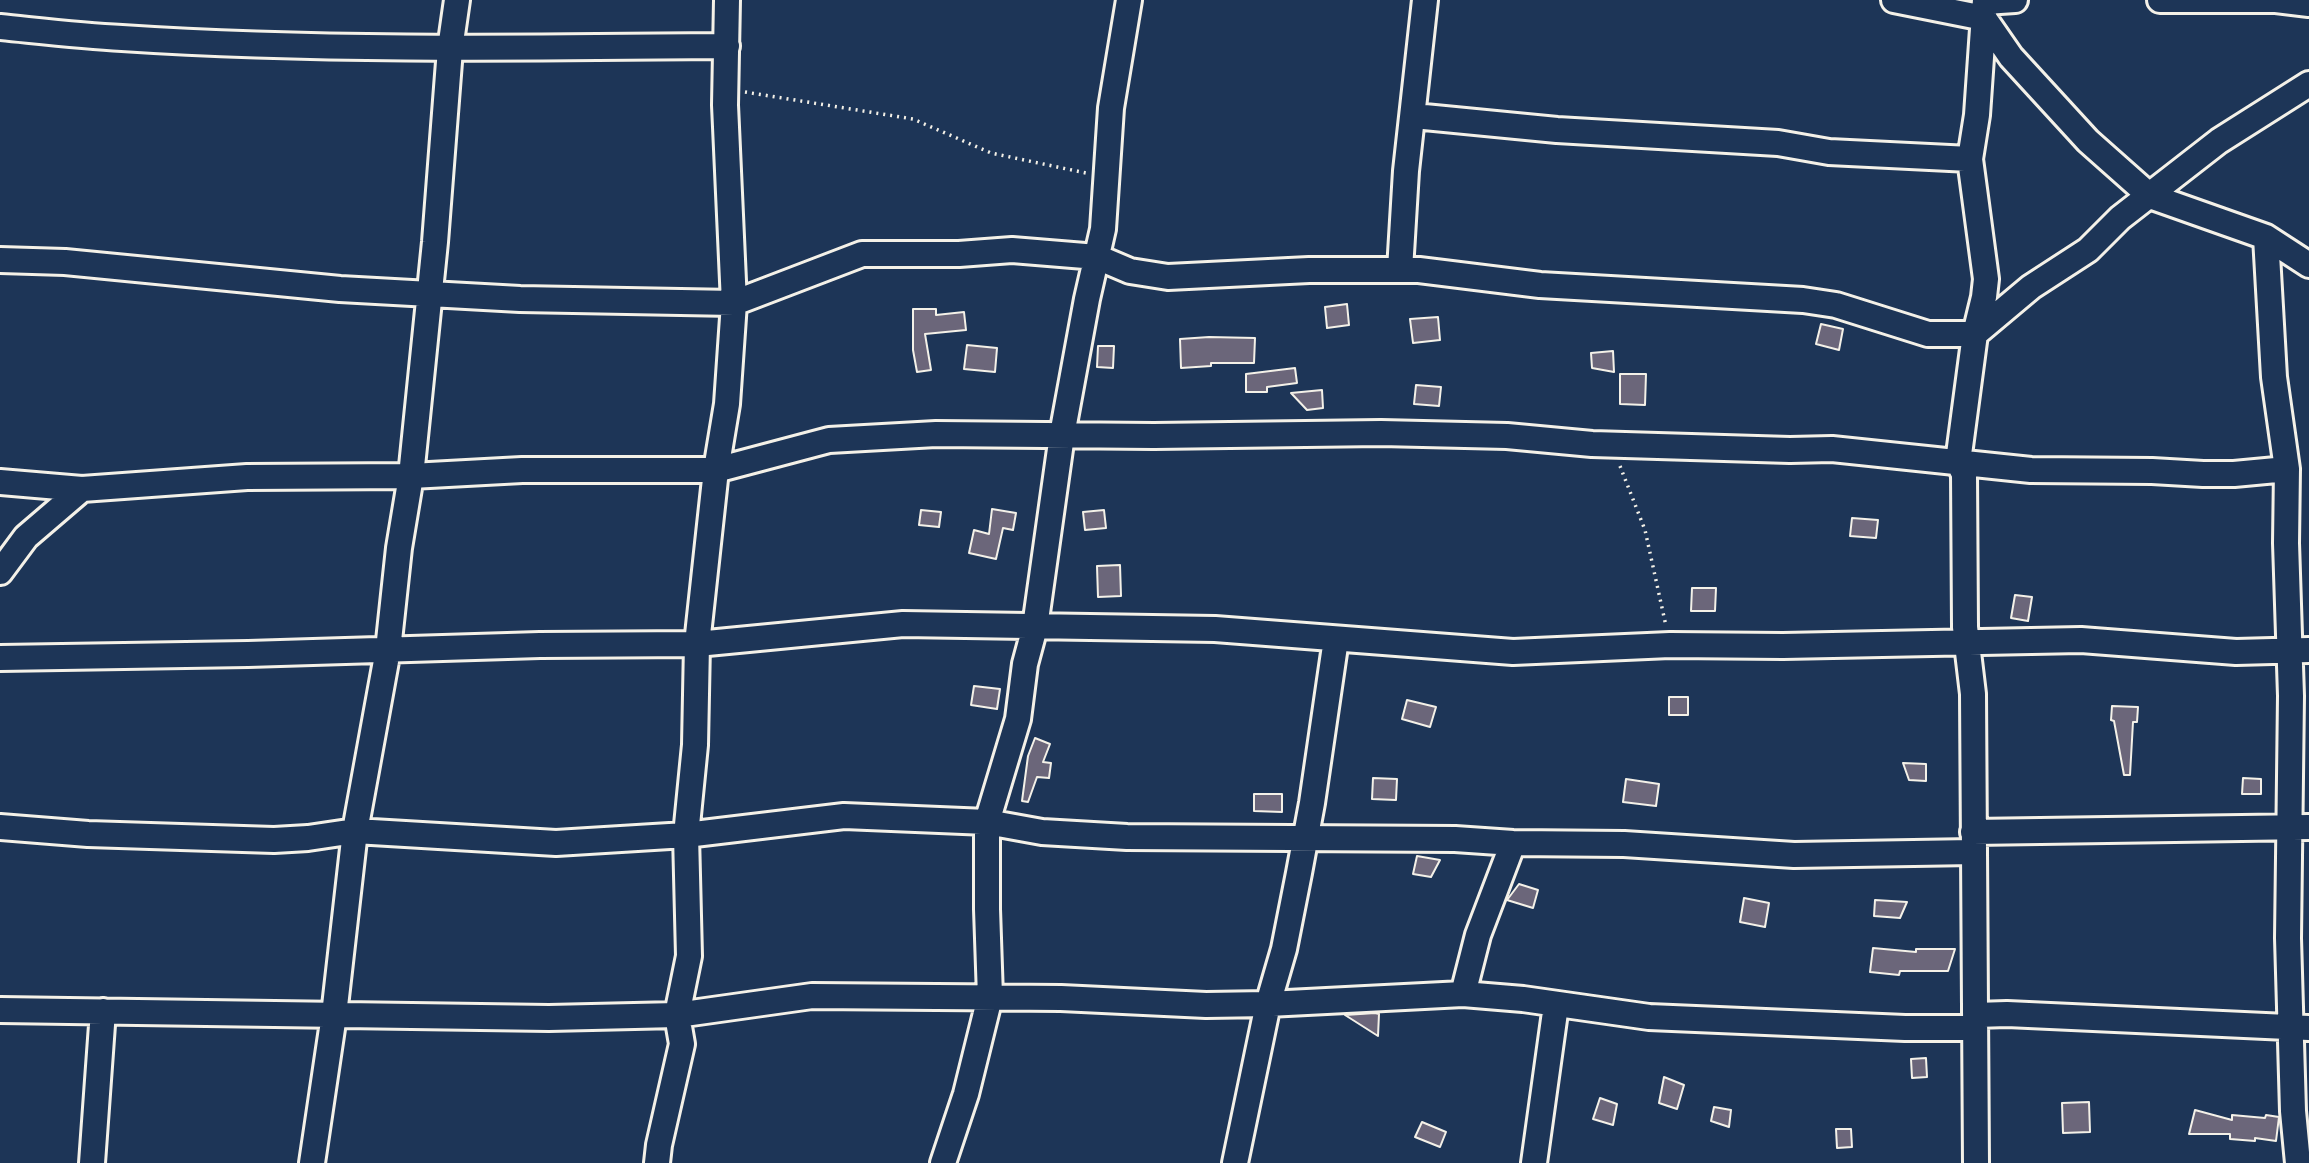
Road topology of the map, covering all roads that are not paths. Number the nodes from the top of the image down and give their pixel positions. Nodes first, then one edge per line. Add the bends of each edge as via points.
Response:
1 (457, 0) edge
2 (727, 0) edge
3 (1129, 0) edge
4 (1425, 0) edge
5 (1894, 0) edge
6 (2015, 0) edge
7 (2160, 0) edge
8 (2309, 4) edge
9 (1985, 7) edge
10 (0, 27) edge
11 (727, 46) junction
12 (450, 49) junction
13 (2309, 85) edge
14 (1414, 116) junction
15 (1970, 159) junction
16 (2150, 196) junction
17 (2266, 237) junction
18 (1097, 257) junction
19 (0, 260) edge
20 (2309, 265) edge
21 (1400, 270) junction
22 (428, 294) junction
23 (734, 303) junction
24 (1975, 334) junction
25 (1062, 435) junction
26 (1958, 462) junction
27 (2287, 469) junction
28 (716, 470) junction
29 (411, 477) junction
30 (0, 482) edge
31 (82, 489) junction
32 (0, 572) edge
33 (1035, 627) junction
34 (1336, 639) junction
35 (1967, 641) junction
36 (697, 644) junction
37 (388, 650) junction
38 (2300, 651) edge
39 (0, 658) edge
40 (987, 822) junction
41 (0, 827) edge
42 (2300, 827) edge
43 (355, 831) junction
44 (686, 835) junction
45 (1304, 838) junction
46 (1973, 842) junction
47 (1513, 843) junction
48 (1463, 994) junction
49 (990, 997) junction
50 (1268, 1004) junction
51 (1556, 1005) junction
52 (0, 1010) edge
53 (103, 1011) junction
54 (334, 1015) junction
55 (677, 1015) junction
56 (1975, 1022) junction
57 (2299, 1028) edge
58 (92, 1163) edge
59 (312, 1163) edge
60 (657, 1163) edge
61 (943, 1163) edge
62 (1235, 1163) edge
63 (1534, 1163) edge
64 (1976, 1163) edge
65 (2298, 1163) edge

1 - 12 street
2 - 11 street
3 - 18 street via 1115,80
4 - 14 street
5 - 9 street
6 - 9 street
7 - 8 street
9 - 15 street
9 - 16 street via 2011,57 2088,141
10 - 12 street via 122,38
11 - 12 street
11 - 23 street
12 - 22 street
13 - 16 street via 2219,141
14 - 15 street via 1778,143 1829,152
14 - 21 street
15 - 24 street via 1986,279
16 - 17 street
16 - 24 street via 2088,250 2031,287
17 - 20 street
17 - 27 street via 2274,377
18 - 21 street via 1129,271 1168,277
18 - 23 street via 1012,250 862,254
18 - 25 street
19 - 22 street
21 - 24 street via 1541,285 1817,302 1928,334
22 - 23 street
22 - 29 street
23 - 28 street via 727,404
24 - 26 street
25 - 26 street via 1507,436 1611,445 1832,449
25 - 28 street via 936,434 829,440
25 - 33 street
26 - 27 street via 2031,470 2203,474
26 - 35 street via 1964,474
27 - 38 street via 2286,542
28 - 29 street via 522,470
28 - 36 street
29 - 31 street via 233,478
29 - 37 street
30 - 31 street
31 - 32 street via 26,537
33 - 34 street via 1215,629
33 - 36 street via 903,624
33 - 40 street via 1018,719
34 - 35 street via 1514,652
34 - 45 street
35 - 38 street via 2081,639 2236,652
35 - 46 street via 1973,694
36 - 37 street
36 - 44 street via 695,745
37 - 39 street
37 - 43 street
38 - 42 street
40 - 44 street via 844,816
40 - 45 street via 1042,832 1127,837
40 - 49 street
41 - 43 street via 274,840
42 - 46 street
42 - 57 street via 2288,938
43 - 44 street via 556,843
43 - 54 street
44 - 55 street via 689,956
45 - 47 street
45 - 50 street
46 - 47 street via 1794,855 1624,844
46 - 56 street
47 - 48 street via 1478,935
48 - 50 street
48 - 51 street
49 - 50 street
49 - 55 street via 812,996
49 - 61 street
50 - 62 street
51 - 56 street via 1649,1017 1905,1028
51 - 63 street
52 - 53 street
53 - 54 street
53 - 58 street
54 - 55 street
54 - 59 street
55 - 60 street via 682,1044
56 - 57 street via 2007,1014
56 - 64 street
57 - 65 street via 2293,1111

